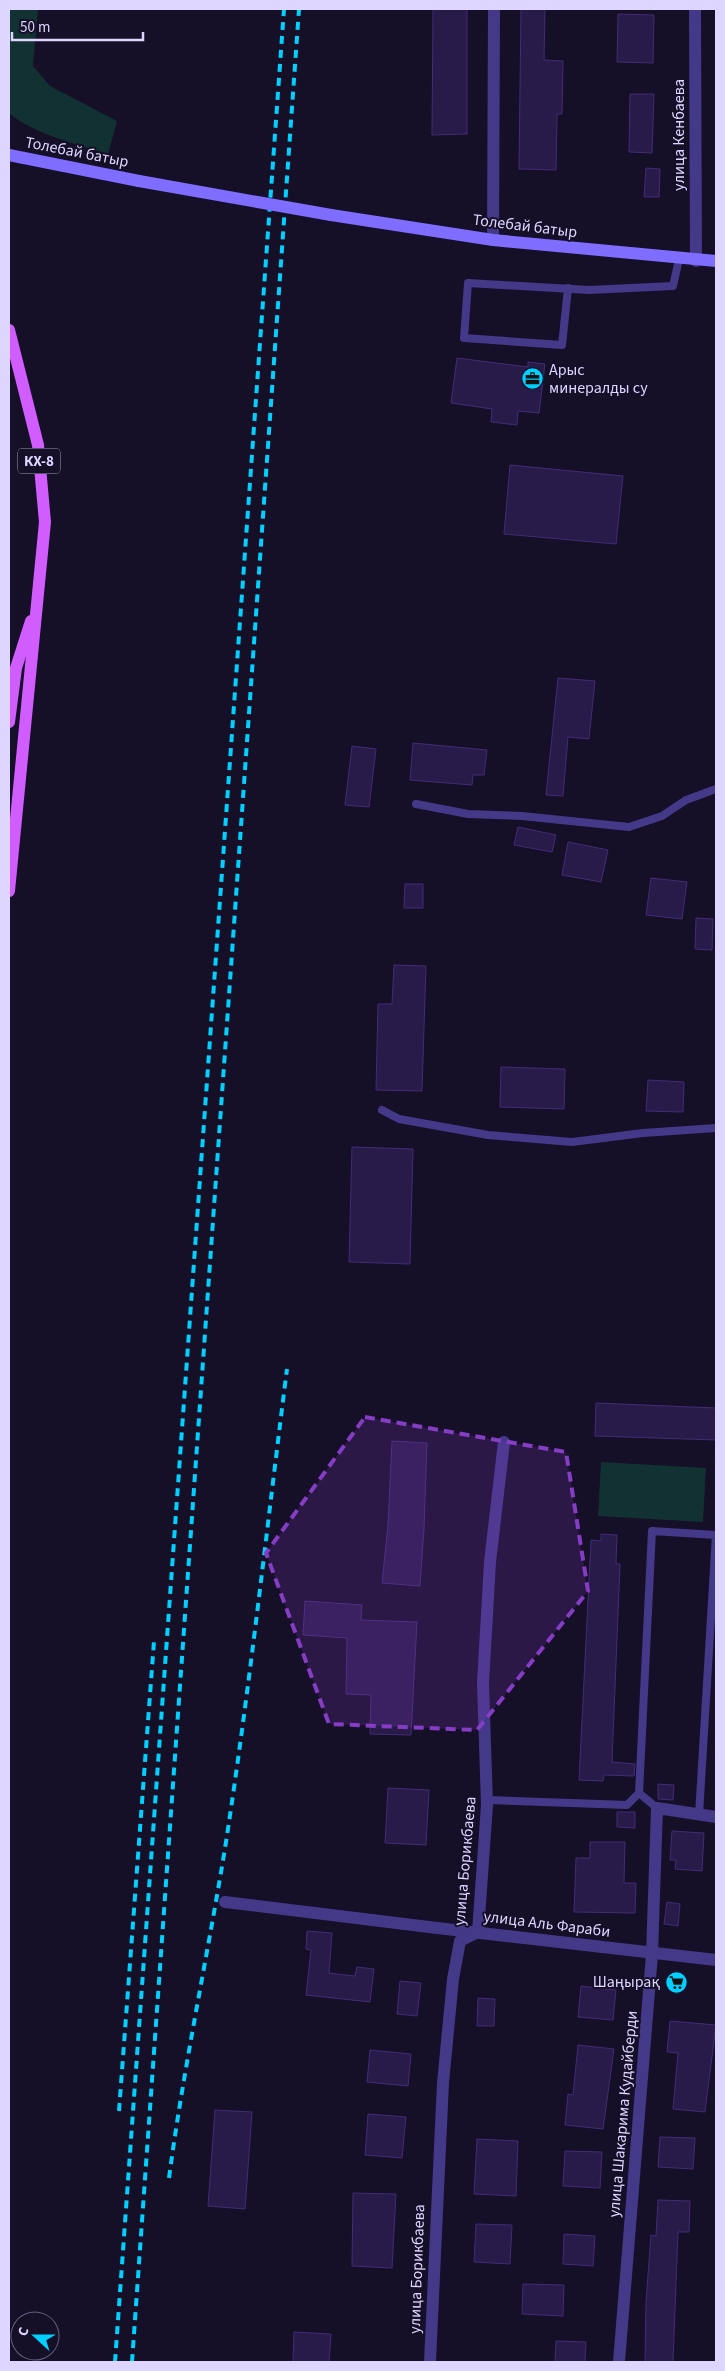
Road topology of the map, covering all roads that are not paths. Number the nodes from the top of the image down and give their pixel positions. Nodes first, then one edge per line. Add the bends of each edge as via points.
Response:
1 (494, 9) edge
2 (695, 9) edge
3 (9, 155) edge
4 (493, 240) junction
5 (679, 259) junction
6 (696, 261) junction
7 (716, 262) edge
8 (568, 288) junction
9 (9, 330) edge
10 (39, 595) junction
11 (9, 722) edge
12 (716, 789) edge
13 (416, 804) dead end
14 (9, 892) edge
15 (382, 1110) dead end
16 (716, 1128) edge
17 (504, 1442) dead end
18 (638, 1793) junction
19 (487, 1800) junction
20 (657, 1808) junction
21 (699, 1815) junction
22 (716, 1817) edge
23 (225, 1902) dead end
24 (478, 1932) junction
25 (652, 1954) junction
26 (716, 1960) edge
27 (430, 2362) edge
28 (619, 2362) edge

1 - 4 street
2 - 6 street, улица Кенбаева
3 - 4 main road, Толебай батыр, bridge via 331,215
4 - 5 main road, Толебай батыр
5 - 6 main road, Толебай батыр
5 - 8 lane via 673,286
6 - 7 main road, Толебай батыр
8 - 8 lane via 468,283 464,338 562,345
9 - 10 main road, КХ-8 via 38,445 45,522
10 - 11 main road, КХ-8 via 16,668
10 - 14 main road, КХ-8
12 - 13 lane via 686,800 662,816 629,827 468,814
15 - 16 lane via 399,1119 488,1135 572,1142
17 - 19 street, улица Борикбаева via 490,1562 483,1683
18 - 19 lane via 628,1805
18 - 20 lane
18 - 21 lane via 652,1531 716,1535
19 - 24 street, улица Борикбаева
20 - 21 street
20 - 25 street, улица Шакарима Кудайберди
21 - 22 street
23 - 24 street, улица Аль Фараби
24 - 25 street, улица Аль Фараби
24 - 27 street, улица Борикбаева via 460,1941 453,1978 442,2093
25 - 26 street, улица Аль Фараби
25 - 28 street, улица Шакарима Кудайберди

